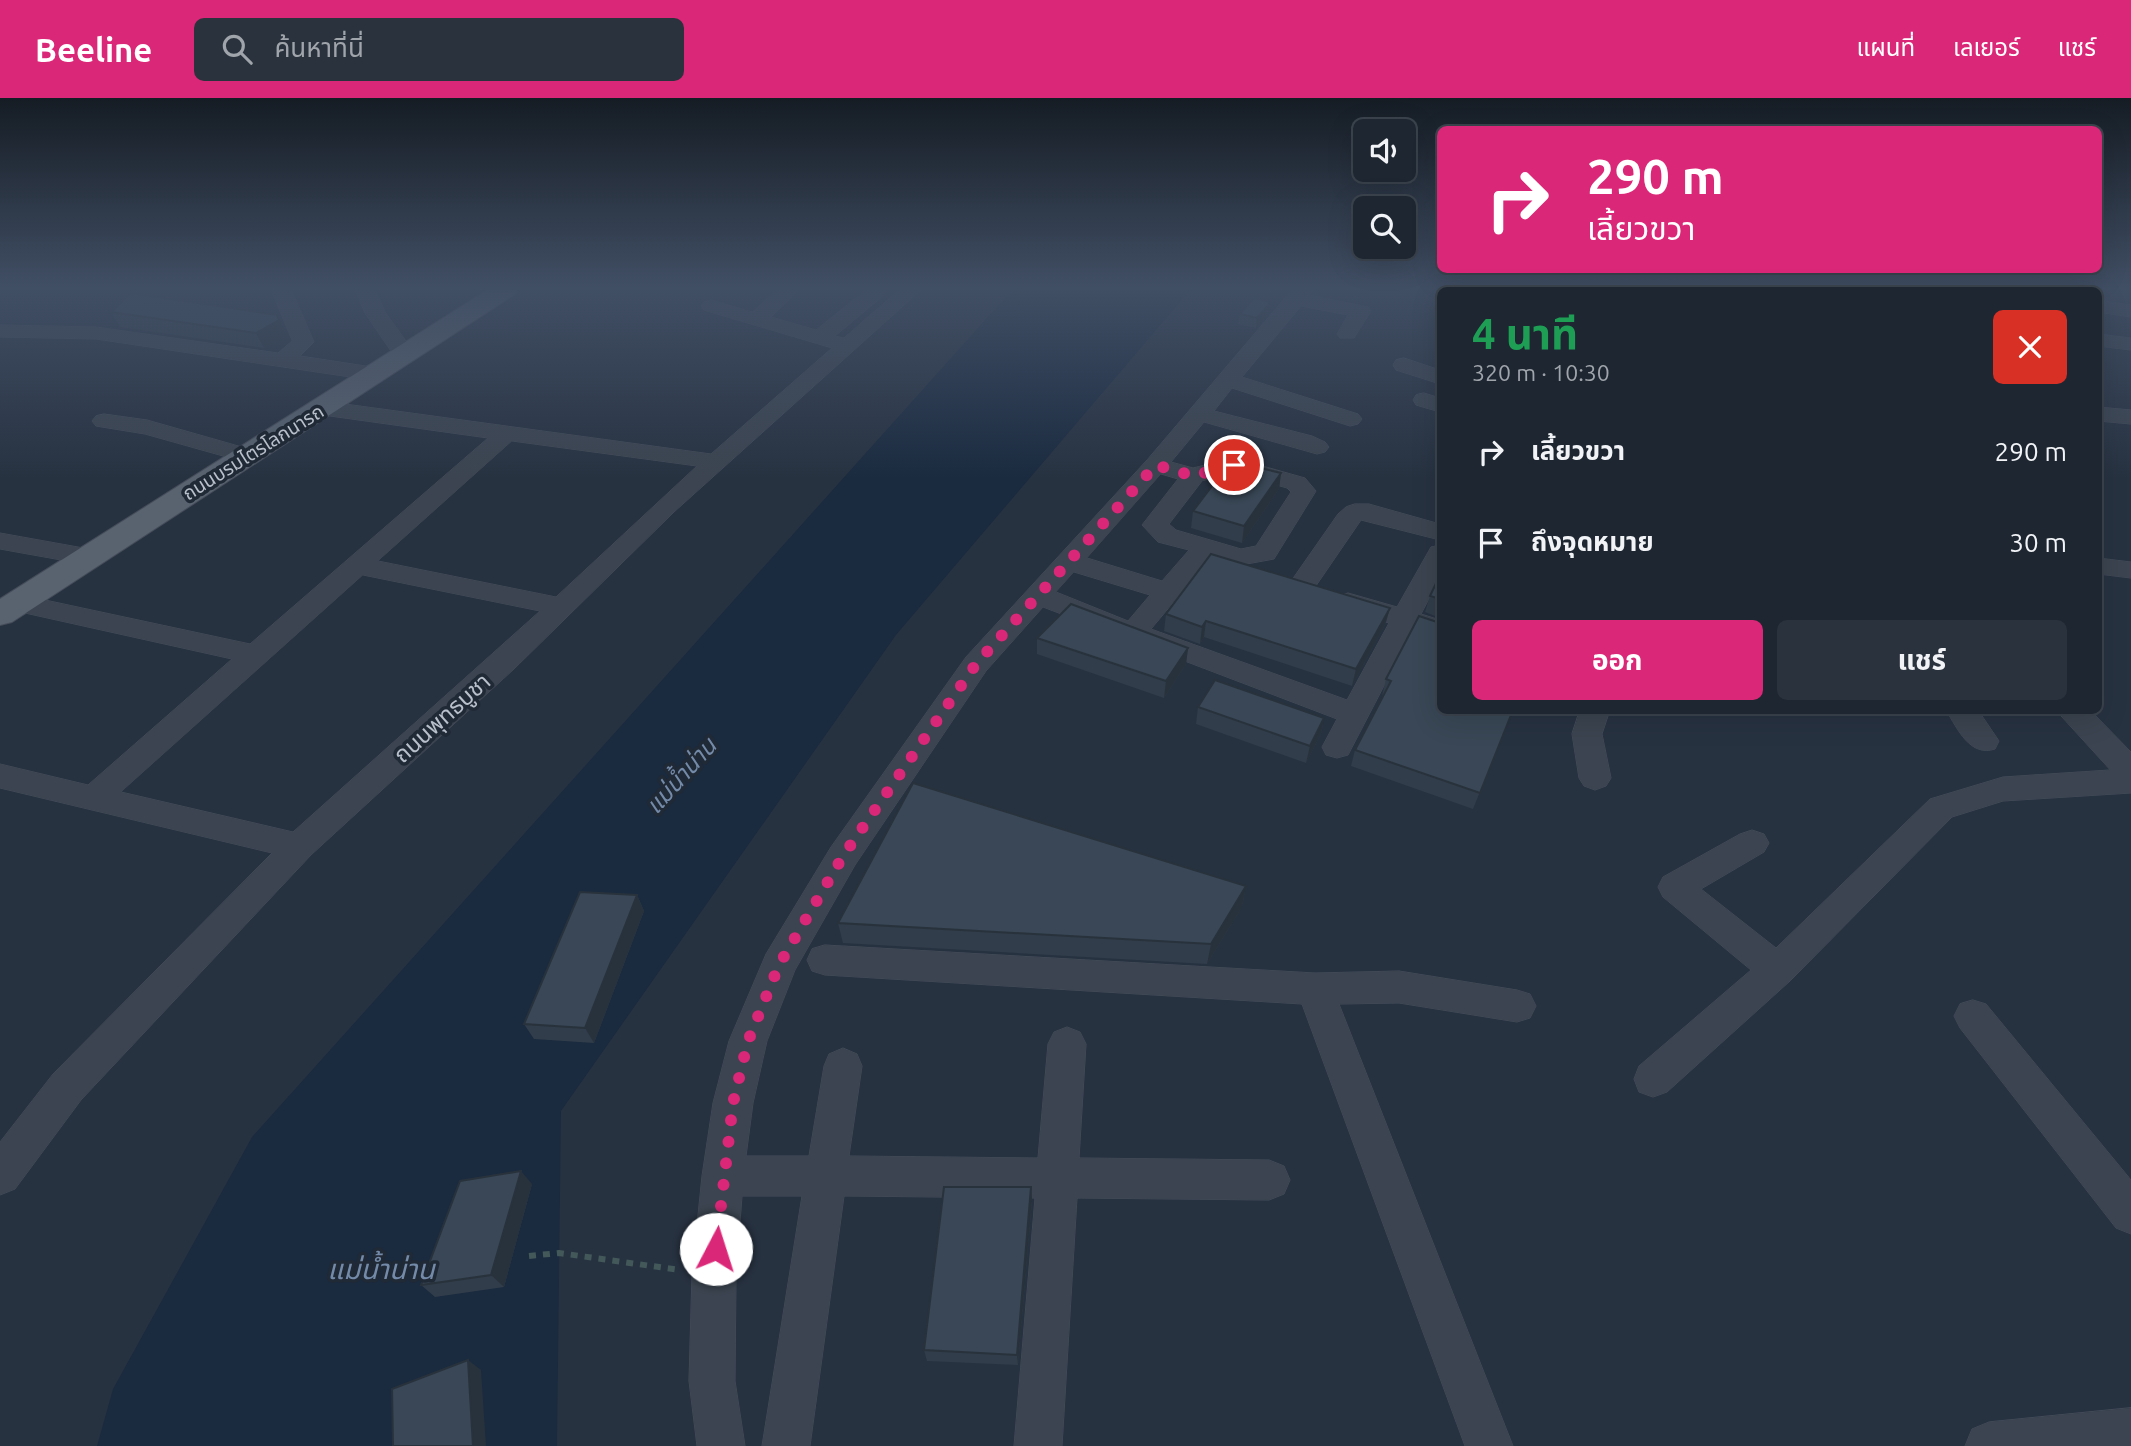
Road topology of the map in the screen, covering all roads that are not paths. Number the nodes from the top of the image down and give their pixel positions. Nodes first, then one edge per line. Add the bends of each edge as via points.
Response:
1 (239, 352) edge
2 (292, 352) edge
3 (403, 352) edge
4 (410, 352) edge
5 (841, 352) edge
6 (1252, 352) edge
7 (405, 355) junction
8 (285, 358) junction
9 (1404, 365) dead end
10 (377, 374) junction
11 (1437, 376) edge
12 (1229, 380) junction
13 (323, 408) junction
14 (1200, 414) junction
15 (2102, 414) edge
16 (2131, 417) edge
17 (1350, 419) dead end
18 (104, 421) dead end
19 (507, 433) junction
20 (1317, 447) dead end
21 (248, 456) junction
22 (717, 461) junction
23 (1156, 465) junction
24 (1193, 476) junction
25 (1437, 531) edge
26 (0, 541) edge
27 (89, 557) junction
28 (1437, 559) edge
29 (1068, 561) junction
30 (357, 565) junction
31 (2102, 566) edge
32 (2131, 570) edge
33 (1301, 587) junction
34 (1168, 592) junction
35 (1038, 594) junction
36 (562, 607) junction
37 (8, 608) edge
38 (1405, 619) junction
39 (1437, 628) edge
40 (1133, 633) junction
41 (256, 655) junction
42 (1355, 714) junction
43 (1594, 714) edge
44 (1964, 714) edge
45 (2075, 714) edge
46 (1984, 741) dead end
47 (1337, 747) dead end
48 (2131, 772) edge
49 (0, 776) edge
50 (1595, 778) dead end
51 (2131, 781) edge
52 (94, 798) junction
53 (1752, 843) dead end
54 (299, 846) junction
55 (825, 960) dead end
56 (1777, 970) junction
57 (1315, 989) junction
58 (1517, 1006) dead end
59 (1973, 1016) dead end
60 (1067, 1044) dead end
61 (844, 1066) dead end
62 (1653, 1079) dead end
63 (0, 1175) edge
64 (723, 1176) junction
65 (826, 1177) junction
66 (1057, 1177) junction
67 (1269, 1180) dead end
68 (2131, 1213) edge
69 (2131, 1432) edge
70 (721, 1446) edge
71 (786, 1446) edge
72 (1038, 1446) edge
73 (1489, 1446) edge
74 (1989, 1446) edge

1 - 8 street
2 - 8 street
3 - 7 street
4 - 7 main road, ถนนบรมไตรโลกนารถ
5 - 22 street, ถนนพุทธบูชา
6 - 12 street
7 - 10 main road, ถนนบรมไตรโลกนารถ
8 - 10 street
9 - 11 street
10 - 13 main road, ถนนบรมไตรโลกนารถ
12 - 14 street
12 - 17 street
13 - 19 street
13 - 21 main road, ถนนบรมไตรโลกนารถ
14 - 20 street
14 - 23 street
15 - 16 street
18 - 21 street via 147,427
19 - 22 street
19 - 30 street
21 - 27 main road, ถนนบรมไตรโลกนารถ
22 - 36 street, ถนนพุทธบูชา
23 - 24 street
23 - 29 street
24 - 24 street via 1234,465 1296,483 1304,491 1265,552 1241,558 1167,536 1155,525
25 - 33 street via 1355,512
26 - 27 street
27 - 37 main road, ถนนบรมไตรโลกนารถ
28 - 38 street
29 - 34 street
29 - 35 street
30 - 36 street
30 - 41 street
31 - 32 street
33 - 34 street via 1198,556
33 - 38 street
34 - 40 street
35 - 40 street
35 - 64 street via 976,664 843,856 779,965 748,1041
36 - 54 street, ถนนพุทธบูชา
37 - 41 street
38 - 39 street
38 - 42 street
40 - 42 street
41 - 52 street
42 - 47 street
43 - 50 street via 1587,734
44 - 46 street
45 - 48 street
49 - 52 street
51 - 56 street via 2003,789 1941,808
52 - 54 street
53 - 56 street via 1675,887
54 - 63 street, ถนนพุทธบูชา via 67,1087
55 - 57 street
56 - 62 street
57 - 58 street via 1399,987
57 - 73 street
59 - 68 street
60 - 66 street
61 - 65 street
64 - 65 street
64 - 70 street via 714,1273 712,1381
65 - 66 street
65 - 71 street
66 - 67 street
66 - 72 street
69 - 74 street

